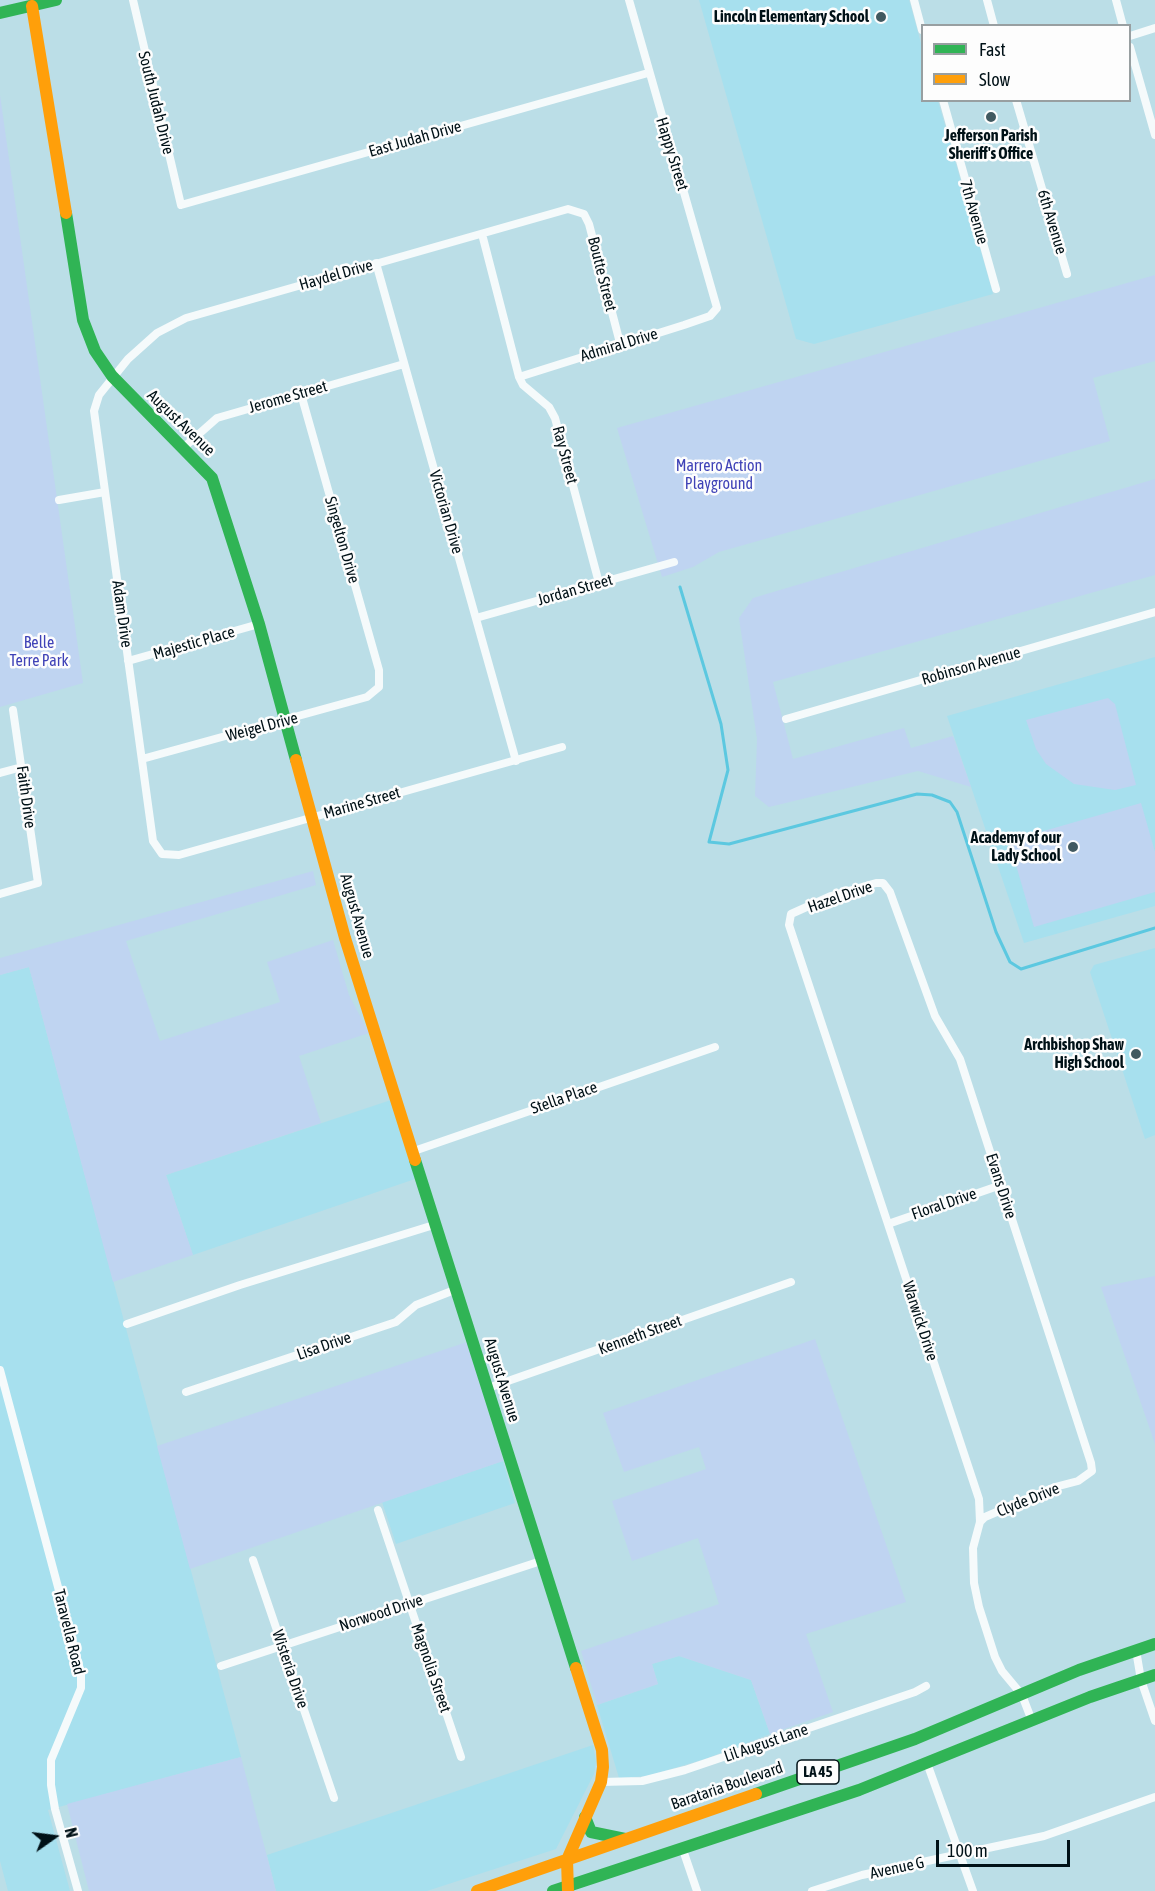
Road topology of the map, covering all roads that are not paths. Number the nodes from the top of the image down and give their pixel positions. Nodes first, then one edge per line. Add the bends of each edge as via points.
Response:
1 (56, 0) edge
2 (133, 0) edge
3 (629, 0) edge
4 (914, 0) edge
5 (987, 0) edge
6 (1116, 0) edge
7 (32, 3) edge
8 (0, 13) edge
9 (993, 24) edge
10 (1123, 24) edge
11 (921, 26) edge
12 (1155, 28) edge
13 (1131, 36) edge
14 (1131, 51) edge
15 (648, 73) junction
16 (944, 102) edge
17 (1017, 102) edge
18 (1155, 135) edge
19 (182, 206) joint
20 (577, 210) joint
21 (482, 234) junction
22 (376, 263) junction
23 (1067, 274) dead end
24 (996, 289) dead end
25 (717, 308) joint
26 (620, 343) junction
27 (404, 364) junction
28 (112, 376) junction
29 (519, 376) junction
30 (301, 394) junction
31 (183, 448) junction
32 (105, 492) junction
33 (59, 500) dead end
34 (674, 562) dead end
35 (599, 583) junction
36 (1155, 612) edge
37 (476, 618) junction
38 (259, 624) junction
39 (128, 661) junction
40 (379, 687) joint
41 (13, 710) dead end
42 (786, 719) dead end
43 (285, 722) junction
44 (562, 747) dead end
45 (142, 759) junction
46 (516, 761) junction
47 (22, 767) junction
48 (0, 773) edge
49 (313, 817) junction
50 (162, 854) joint
51 (890, 892) joint
52 (0, 894) edge
53 (789, 918) joint
54 (715, 1047) dead end
55 (414, 1151) junction
56 (1001, 1185) junction
57 (437, 1224) junction
58 (888, 1224) junction
59 (791, 1282) dead end
60 (457, 1289) junction
61 (128, 1324) dead end
62 (0, 1370) edge
63 (488, 1388) junction
64 (186, 1392) dead end
65 (1078, 1481) joint
66 (378, 1510) dead end
67 (980, 1522) junction
68 (253, 1560) dead end
69 (541, 1561) junction
70 (409, 1604) junction
71 (1155, 1644) edge
72 (282, 1647) junction
73 (1136, 1650) junction
74 (221, 1666) dead end
75 (1155, 1675) edge
76 (1141, 1680) junction
77 (926, 1686) dead end
78 (1023, 1695) junction
79 (1032, 1721) junction
80 (1155, 1721) edge
81 (461, 1757) dead end
82 (927, 1763) junction
83 (601, 1782) junction
84 (1155, 1797) edge
85 (334, 1798) dead end
86 (585, 1817) junction
87 (625, 1839) junction
88 (683, 1850) junction
89 (960, 1854) junction
90 (567, 1860) junction
91 (567, 1889) edge
92 (78, 1891) edge
93 (477, 1891) edge
94 (553, 1891) edge
95 (697, 1891) edge
96 (812, 1891) edge
97 (973, 1891) edge

1 - 7 street
2 - 19 street, South Judah Drive
3 - 15 street, Happy Street
4 - 11 street
5 - 9 street
6 - 10 street
7 - 8 street
7 - 28 street, August Avenue via 83,320 95,351
12 - 13 street
14 - 18 street
15 - 19 street, East Judah Drive
15 - 25 street, Happy Street
16 - 24 street, 7th Avenue
17 - 23 street, 6th Avenue
20 - 21 street, Haydel Drive via 559,211
20 - 26 street, Boutte Street via 590,224
21 - 22 street, Haydel Drive
21 - 29 street, Ray Street
22 - 27 street, Victorian Drive
22 - 28 street, Haydel Drive via 186,318 157,333
25 - 26 street, Admiral Drive via 710,316 684,326
26 - 29 street, Admiral Drive
27 - 30 street, Jerome Street
27 - 37 street, Victorian Drive
28 - 31 street, August Avenue
28 - 32 street, Adam Drive via 94,411
29 - 35 street, Ray Street via 555,418
30 - 31 street, Jerome Street via 218,417
30 - 40 street, Singelton Drive via 379,670
31 - 38 street, August Avenue via 212,478
32 - 33 street
32 - 39 street, Adam Drive
34 - 35 street, Jordan Street
35 - 37 street, Jordan Street
36 - 42 street, Robinson Avenue
37 - 46 street, Victorian Drive
38 - 39 street, Majestic Place
38 - 43 street, August Avenue
39 - 45 street, Adam Drive
40 - 43 street, Weigel Drive via 367,697
41 - 47 street, Faith Drive
43 - 45 street, Weigel Drive
43 - 49 street, August Avenue
44 - 46 street, Marine Street
45 - 50 street, Adam Drive via 153,841
46 - 49 street, Marine Street
47 - 48 street
47 - 52 street, Faith Drive via 38,883
49 - 50 street, Marine Street via 179,855
49 - 55 street, August Avenue via 345,938
51 - 53 street, Hazel Drive via 883,883 876,883 831,896
51 - 56 street, Evans Drive via 935,1016 960,1059
53 - 58 street, Warwick Drive
54 - 55 street, Stella Place
55 - 57 street, August Avenue
56 - 58 street, Floral Drive
56 - 65 street, Evans Drive via 1091,1463 1092,1471
57 - 60 street, August Avenue
57 - 61 street
58 - 67 street, Warwick Drive via 979,1499
59 - 63 street, Kenneth Street
60 - 63 street, August Avenue
60 - 64 street, Lisa Drive via 416,1305 396,1322
62 - 92 street, Taravella Road via 81,1673 81,1688 51,1760 51,1785
63 - 69 street, August Avenue
65 - 67 street, Clyde Drive via 1038,1494
66 - 70 street, Magnolia Street
67 - 78 street, Warwick Drive via 973,1548 979,1607 995,1658
68 - 72 street, Wisteria Drive
69 - 70 street, Norwood Drive
69 - 83 street, August Avenue via 602,1750
70 - 72 street, Norwood Drive
70 - 81 street, Magnolia Street
71 - 73 street, Barataria Boulevard / LA 45
72 - 74 street, Norwood Drive
72 - 85 street, Wisteria Drive
73 - 76 street
73 - 78 street, Barataria Boulevard / LA 45
75 - 76 street, LA 45
76 - 79 street, LA 45
76 - 80 street
77 - 83 street, Lil August Lane via 685,1770 642,1781
78 - 79 street, Warwick Drive
78 - 87 street, Barataria Boulevard / LA 45 via 915,1739
79 - 82 street, LA 45
82 - 88 street, LA 45
82 - 89 street
83 - 86 street, August Avenue
84 - 89 street, Avenue G via 1044,1836
86 - 87 street via 591,1832
86 - 90 street, August Avenue
87 - 90 street, Barataria Boulevard / LA 45
88 - 91 street, LA 45
88 - 95 street
89 - 96 street, Avenue G via 862,1875
89 - 97 street
90 - 91 street
90 - 93 street, Barataria Boulevard / LA 45
91 - 94 street, LA 45

